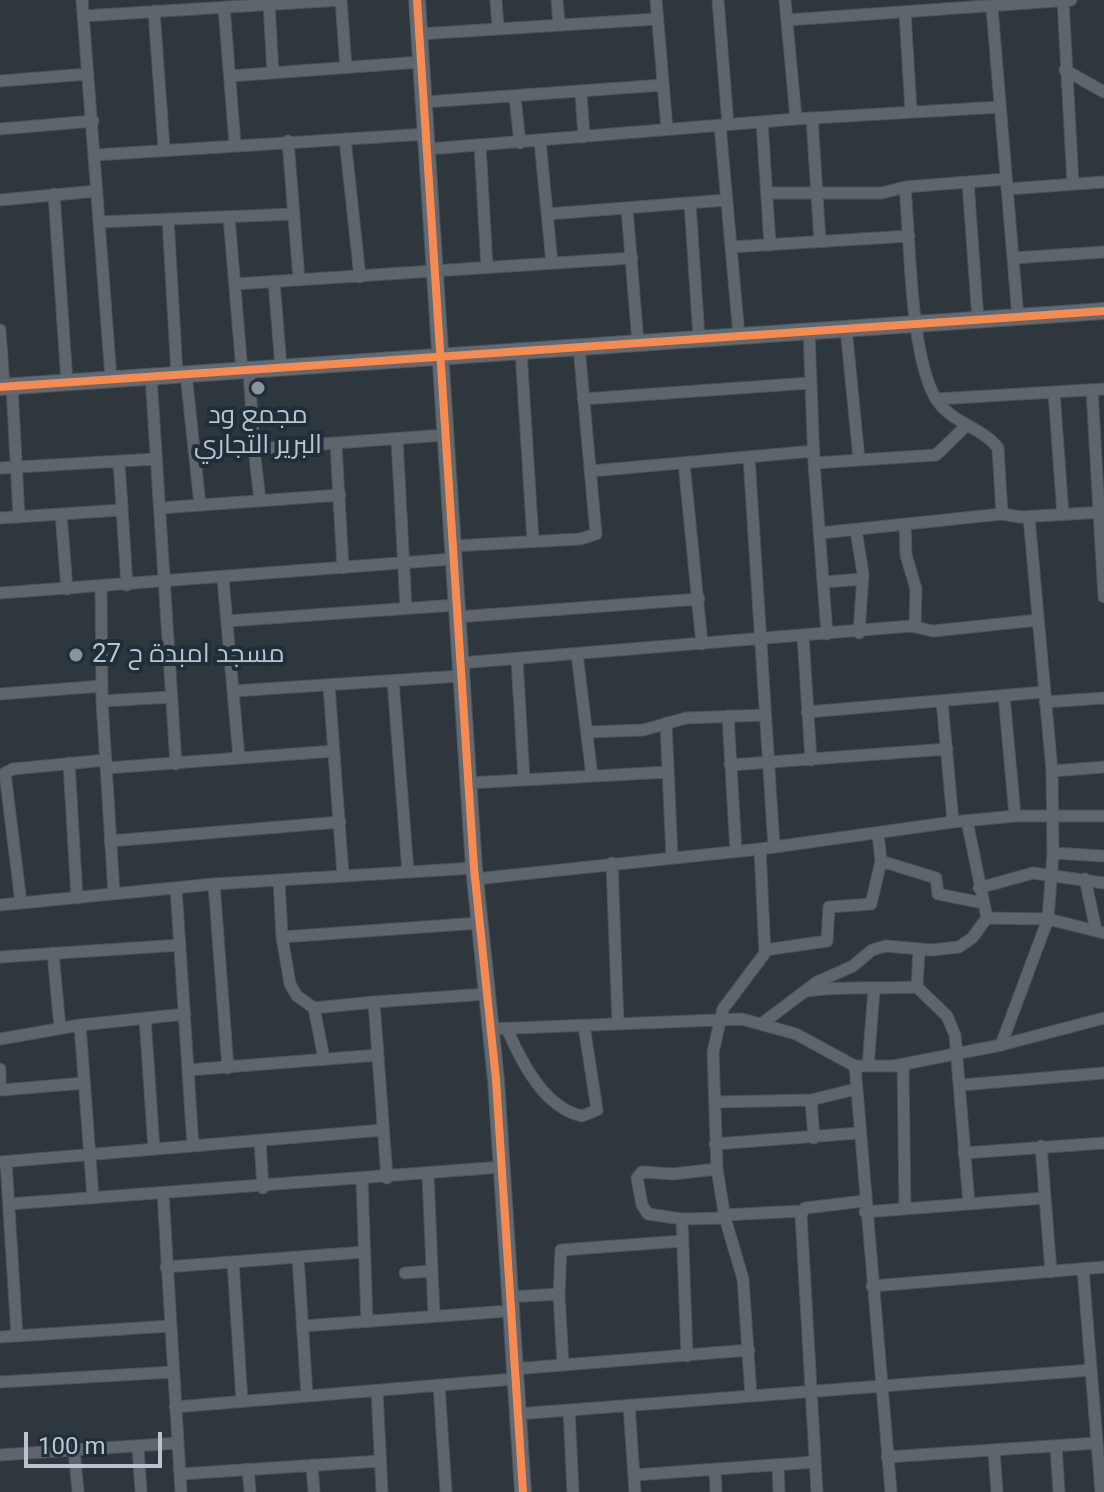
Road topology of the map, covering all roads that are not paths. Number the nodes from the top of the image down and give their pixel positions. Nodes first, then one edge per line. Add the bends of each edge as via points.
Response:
1 (82, 0) edge
2 (417, 0) edge
3 (496, 0) edge
4 (557, 0) edge
5 (656, 0) edge
6 (718, 0) edge
7 (785, 0) edge
8 (1063, 0) edge
9 (1071, 0) edge
10 (274, 2) edge
11 (1025, 3) edge
12 (944, 5) edge
13 (224, 7) junction
14 (992, 8) junction
15 (154, 11) junction
16 (905, 13) junction
17 (83, 16) junction
18 (657, 19) junction
19 (787, 20) junction
20 (559, 24) junction
21 (498, 28) junction
22 (419, 34) junction
23 (421, 62) junction
24 (346, 68) junction
25 (1065, 70) junction
26 (273, 73) junction
27 (88, 74) junction
28 (230, 76) junction
29 (0, 81) edge
30 (663, 85) junction
31 (1104, 92) edge
32 (581, 93) junction
33 (515, 97) junction
34 (425, 102) junction
35 (1000, 107) junction
36 (911, 111) junction
37 (812, 118) junction
38 (796, 119) junction
39 (93, 121) junction
40 (762, 122) junction
41 (724, 124) junction
42 (0, 129) edge
43 (667, 129) junction
44 (584, 137) junction
45 (345, 139) junction
46 (288, 141) junction
47 (427, 141) junction
48 (540, 141) junction
49 (520, 143) junction
50 (235, 144) junction
51 (480, 145) junction
52 (164, 148) junction
53 (95, 155) junction
54 (968, 182) junction
55 (1104, 182) edge
56 (1006, 184) junction
57 (1073, 184) junction
58 (905, 187) junction
59 (97, 191) junction
60 (817, 191) junction
61 (767, 193) junction
62 (54, 194) junction
63 (0, 200) edge
64 (726, 200) junction
65 (690, 203) junction
66 (627, 209) junction
67 (294, 214) junction
68 (548, 214) junction
69 (229, 217) junction
70 (168, 219) junction
71 (99, 222) junction
72 (909, 236) junction
73 (820, 241) junction
74 (770, 245) junction
75 (731, 247) junction
76 (1104, 254) edge
77 (632, 258) junction
78 (1013, 258) junction
79 (552, 263) junction
80 (487, 267) junction
81 (436, 272) junction
82 (360, 277) junction
83 (299, 279) junction
84 (274, 281) junction
85 (235, 284) junction
86 (1104, 311) edge
87 (1018, 318) junction
88 (978, 320) junction
89 (916, 325) junction
90 (846, 328) junction
91 (0, 330) edge
92 (809, 331) junction
93 (739, 336) junction
94 (699, 338) junction
95 (638, 343) junction
96 (579, 347) junction
97 (521, 351) junction
98 (442, 355) junction
99 (281, 367) junction
100 (245, 370) junction
101 (182, 374) junction
102 (151, 376) junction
103 (111, 378) junction
104 (67, 382) junction
105 (810, 383) junction
106 (5, 387) edge
107 (1098, 389) edge
108 (1054, 392) junction
109 (583, 399) junction
110 (937, 399) junction
111 (966, 426) junction
112 (444, 435) junction
113 (397, 439) junction
114 (1100, 439) edge
115 (336, 445) junction
116 (254, 449) junction
117 (749, 457) junction
118 (814, 457) junction
119 (156, 459) junction
120 (859, 459) junction
121 (119, 462) junction
122 (684, 463) junction
123 (16, 467) junction
124 (0, 468) edge
125 (591, 471) junction
126 (340, 495) junction
127 (260, 500) junction
128 (200, 505) junction
129 (160, 508) junction
130 (121, 510) junction
131 (1102, 512) edge
132 (61, 514) junction
133 (1002, 514) junction
134 (1063, 515) junction
135 (19, 517) junction
136 (1029, 517) junction
137 (0, 518) edge
138 (905, 525) junction
139 (856, 530) junction
140 (820, 533) junction
141 (533, 541) junction
142 (453, 553) junction
143 (405, 563) junction
144 (343, 568) junction
145 (223, 579) junction
146 (863, 579) junction
147 (163, 582) junction
148 (824, 582) junction
149 (127, 585) junction
150 (101, 587) junction
151 (67, 589) junction
152 (0, 593) edge
153 (1104, 597) edge
154 (699, 599) junction
155 (406, 608) junction
156 (456, 611) junction
157 (1038, 620) junction
158 (227, 621) junction
159 (915, 626) junction
160 (859, 633) junction
161 (827, 634) junction
162 (803, 636) junction
163 (761, 640) junction
164 (702, 644) junction
165 (577, 654) junction
166 (517, 659) junction
167 (460, 670) junction
168 (393, 681) junction
169 (102, 686) junction
170 (329, 686) junction
171 (233, 691) junction
172 (0, 694) edge
173 (1004, 696) junction
174 (171, 697) junction
175 (1044, 697) junction
176 (1104, 698) edge
177 (102, 701) junction
178 (942, 701) junction
179 (807, 712) junction
180 (765, 715) junction
181 (728, 716) junction
182 (666, 723) junction
183 (588, 732) junction
184 (947, 749) junction
185 (334, 751) junction
186 (239, 758) junction
187 (811, 760) junction
188 (769, 762) junction
189 (69, 763) junction
190 (106, 764) junction
191 (176, 764) junction
192 (730, 765) junction
193 (1104, 767) edge
194 (1052, 771) junction
195 (668, 772) junction
196 (592, 776) junction
197 (524, 780) junction
198 (468, 783) junction
199 (1015, 816) junction
200 (1104, 816) edge
201 (1054, 818) junction
202 (5, 819) edge
203 (967, 821) junction
204 (340, 822) junction
205 (953, 822) junction
206 (878, 834) junction
207 (110, 841) junction
208 (774, 847) junction
209 (760, 849) junction
210 (736, 852) junction
211 (1053, 853) junction
212 (1104, 856) edge
213 (672, 858) junction
214 (881, 861) junction
215 (612, 863) junction
216 (408, 872) junction
217 (1051, 873) junction
218 (475, 874) junction
219 (343, 875) junction
220 (1085, 879) junction
221 (279, 880) junction
222 (1104, 883) edge
223 (214, 884) junction
224 (176, 888) junction
225 (979, 888) junction
226 (114, 894) junction
227 (77, 898) junction
228 (21, 903) junction
229 (983, 903) junction
230 (0, 905) edge
231 (987, 918) junction
232 (1048, 919) junction
233 (479, 923) junction
234 (1100, 932) edge
235 (282, 937) junction
236 (180, 945) junction
237 (919, 949) junction
238 (765, 950) junction
239 (53, 953) junction
240 (0, 957) edge
241 (917, 987) junction
242 (874, 990) junction
243 (803, 992) junction
244 (486, 994) junction
245 (374, 1002) junction
246 (314, 1008) junction
247 (185, 1014) junction
248 (145, 1018) junction
249 (1104, 1018) edge
250 (718, 1019) junction
251 (764, 1022) junction
252 (618, 1024) junction
253 (80, 1025) junction
254 (584, 1026) junction
255 (60, 1028) junction
256 (498, 1029) junction
257 (0, 1039) edge
258 (1001, 1045) junction
259 (959, 1053) junction
260 (378, 1055) junction
261 (324, 1059) junction
262 (855, 1066) junction
263 (868, 1066) junction
264 (903, 1066) junction
265 (228, 1068) junction
266 (0, 1069) edge
267 (188, 1070) junction
268 (1104, 1073) edge
269 (84, 1083) junction
270 (961, 1085) junction
271 (856, 1089) junction
272 (1, 1090) edge
273 (811, 1100) junction
274 (715, 1102) junction
275 (383, 1130) junction
276 (858, 1133) junction
277 (814, 1138) junction
278 (260, 1141) junction
279 (1104, 1143) edge
280 (715, 1144) junction
281 (193, 1146) junction
282 (1041, 1146) junction
283 (154, 1149) junction
284 (964, 1153) junction
285 (89, 1154) junction
286 (3, 1162) edge
287 (502, 1167) junction
288 (717, 1169) junction
289 (428, 1174) junction
290 (387, 1178) junction
291 (362, 1180) junction
292 (263, 1188) junction
293 (163, 1193) junction
294 (93, 1198) junction
295 (1045, 1198) junction
296 (9, 1204) junction
297 (969, 1204) junction
298 (865, 1207) junction
299 (905, 1209) junction
300 (801, 1211) junction
301 (725, 1216) junction
302 (682, 1219) junction
303 (682, 1241) junction
304 (364, 1252) junction
305 (298, 1257) junction
306 (233, 1262) junction
307 (166, 1267) junction
308 (1104, 1267) edge
309 (1083, 1269) junction
310 (431, 1271) junction
311 (1051, 1272) junction
312 (405, 1273) dead end
313 (872, 1286) junction
314 (559, 1294) junction
315 (508, 1304) junction
316 (434, 1316) junction
317 (367, 1321) junction
318 (170, 1326) junction
319 (303, 1326) junction
320 (17, 1336) junction
321 (0, 1337) edge
322 (749, 1350) junction
323 (687, 1356) junction
324 (563, 1365) junction
325 (1091, 1370) junction
326 (173, 1372) junction
327 (514, 1374) junction
328 (0, 1382) edge
329 (439, 1385) junction
330 (881, 1386) junction
331 (377, 1391) junction
332 (813, 1391) junction
333 (307, 1396) junction
334 (751, 1396) junction
335 (242, 1401) junction
336 (629, 1405) junction
337 (175, 1407) junction
338 (569, 1410) junction
339 (517, 1414) junction
340 (178, 1443) junction
341 (138, 1446) junction
342 (1056, 1446) junction
343 (1100, 1448) edge
344 (74, 1450) junction
345 (994, 1451) junction
346 (0, 1455) edge
347 (887, 1457) junction
348 (380, 1461) junction
349 (815, 1462) junction
350 (312, 1465) junction
351 (778, 1465) junction
352 (248, 1469) junction
353 (715, 1469) junction
354 (180, 1474) junction
355 (634, 1475) junction
356 (78, 1492) edge
357 (141, 1492) edge
358 (181, 1492) edge
359 (250, 1492) edge
360 (314, 1492) edge
361 (382, 1492) edge
362 (446, 1492) edge
363 (523, 1492) edge
364 (573, 1492) edge
365 (635, 1492) edge
366 (716, 1492) edge
367 (779, 1492) edge
368 (817, 1492) edge
369 (891, 1492) edge
370 (997, 1492) edge
371 (1059, 1492) edge
372 (1101, 1492) edge

1 - 17 street
2 - 22 street
3 - 21 street
4 - 20 street
5 - 18 street
6 - 41 street
7 - 19 street
8 - 9 street
8 - 11 street
8 - 25 street
10 - 13 street
10 - 24 street via 341,0
10 - 26 street
11 - 14 street
12 - 14 street
12 - 16 street
13 - 15 street
13 - 28 street
14 - 35 street
15 - 17 street
15 - 52 street
16 - 19 street
16 - 36 street
17 - 27 street
18 - 20 street
18 - 30 street
19 - 38 street
20 - 21 street
21 - 22 street
22 - 23 street
23 - 24 street
23 - 34 street
24 - 26 street
25 - 31 street
25 - 57 street
26 - 28 street
27 - 29 street
27 - 39 street
28 - 50 street
30 - 32 street
30 - 43 street
32 - 33 street
32 - 44 street
33 - 34 street
33 - 49 street
34 - 47 street
35 - 36 street
35 - 56 street
36 - 37 street
37 - 38 street
37 - 60 street
38 - 40 street
39 - 42 street
39 - 53 street
40 - 41 street
40 - 61 street
41 - 43 street
41 - 64 street
43 - 44 street
44 - 48 street
45 - 46 street
45 - 47 street
45 - 82 street
46 - 50 street
46 - 67 street
47 - 51 street
47 - 81 street
48 - 49 street
48 - 68 street
49 - 51 street
50 - 52 street
51 - 80 street
52 - 53 street
53 - 59 street
54 - 56 street
54 - 58 street
54 - 88 street
55 - 57 street
56 - 57 street
56 - 78 street
58 - 60 street via 882,193
58 - 72 street
59 - 62 street
59 - 71 street
60 - 61 street
60 - 73 street
61 - 74 street
62 - 63 street
62 - 104 street
64 - 65 street
64 - 75 street
65 - 66 street
65 - 94 street
66 - 68 street
66 - 77 street
67 - 69 street
67 - 83 street
68 - 79 street
69 - 70 street
69 - 85 street
70 - 71 street
70 - 101 street
71 - 103 street
72 - 73 street
72 - 89 street
73 - 74 street
74 - 75 street
75 - 93 street
76 - 78 street
77 - 79 street
77 - 95 street
78 - 87 street
79 - 80 street
80 - 81 street
81 - 82 street
81 - 98 street
82 - 83 street
83 - 84 street
84 - 85 street
84 - 99 street
85 - 100 street
86 - 87 street
87 - 88 street
88 - 89 street
89 - 90 street
89 - 110 street
90 - 92 street
90 - 120 street
91 - 106 street
92 - 93 street
92 - 105 street
93 - 94 street
94 - 95 street
95 - 96 street
96 - 97 street
96 - 109 street
97 - 98 street
97 - 141 street
98 - 99 street
98 - 112 street
99 - 100 street
100 - 101 street
100 - 116 street
101 - 102 street
101 - 128 street
102 - 103 street
102 - 119 street
103 - 104 street
104 - 106 street
105 - 109 street
105 - 118 street
106 - 123 street
107 - 108 street
107 - 114 street
108 - 110 street
108 - 134 street
109 - 125 street
110 - 111 street
111 - 120 street via 936,455
111 - 133 street via 998,448
112 - 113 street
112 - 142 street
113 - 115 street
113 - 143 street
114 - 131 street
115 - 116 street
115 - 126 street
116 - 127 street
117 - 118 street
117 - 122 street
117 - 163 street
118 - 120 street
118 - 140 street
119 - 121 street
119 - 129 street
121 - 123 street
121 - 130 street
122 - 125 street
122 - 154 street
123 - 124 street
123 - 135 street
125 - 141 street via 596,534
126 - 127 street
126 - 144 street
127 - 128 street
128 - 129 street
129 - 147 street
130 - 132 street
130 - 149 street
131 - 134 street
131 - 153 street
132 - 135 street
132 - 151 street
133 - 136 street
133 - 138 street
134 - 136 street
135 - 137 street
136 - 157 street
138 - 139 street
138 - 159 street via 906,555 916,589
139 - 140 street
139 - 146 street
140 - 148 street
141 - 142 street
142 - 143 street
142 - 156 street
143 - 144 street
143 - 155 street
144 - 145 street
145 - 147 street
145 - 158 street
146 - 148 street
146 - 160 street
147 - 149 street
147 - 174 street
148 - 161 street
149 - 150 street
150 - 151 street
150 - 169 street
151 - 152 street
154 - 156 street
154 - 164 street
155 - 156 street
155 - 158 street
156 - 167 street
157 - 159 street via 933,631
157 - 175 street
158 - 171 street
159 - 160 street
160 - 161 street
161 - 162 street
162 - 163 street
162 - 179 street
163 - 164 street
163 - 180 street
164 - 165 street
165 - 166 street
165 - 183 street
166 - 167 street
166 - 197 street
167 - 168 street
167 - 198 street
168 - 170 street
168 - 216 street
169 - 172 street
169 - 177 street
170 - 171 street
170 - 185 street
171 - 186 street
173 - 175 street
173 - 178 street
173 - 199 street
174 - 177 street
174 - 191 street
175 - 176 street
175 - 194 street
177 - 190 street
178 - 179 street
178 - 184 street
179 - 187 street
180 - 181 street
180 - 188 street
181 - 182 street
181 - 192 street
182 - 183 street via 643,730
182 - 195 street
183 - 196 street
184 - 187 street
184 - 205 street
185 - 186 street
185 - 204 street
186 - 191 street
187 - 188 street
188 - 192 street
188 - 208 street
189 - 190 street
189 - 202 street via 7,771
189 - 227 street
190 - 191 street
190 - 207 street
192 - 210 street
193 - 194 street
194 - 201 street
195 - 196 street
195 - 213 street
196 - 197 street
197 - 198 street
198 - 218 street
199 - 201 street
199 - 203 street
200 - 201 street
201 - 211 street
202 - 228 street
203 - 205 street
203 - 225 street
204 - 207 street
204 - 219 street
205 - 206 street
206 - 208 street
206 - 214 street
207 - 226 street
208 - 209 street
209 - 210 street
209 - 238 street
210 - 213 street
211 - 212 street
211 - 217 street
213 - 215 street
214 - 229 street via 936,878 938,894
214 - 238 street via 871,904 828,908 828,940
215 - 218 street
215 - 252 street
216 - 218 street
216 - 219 street
217 - 220 street
217 - 225 street via 1028,873
217 - 232 street
218 - 233 street
219 - 221 street
220 - 222 street
220 - 234 street
221 - 223 street
221 - 235 street
223 - 224 street
223 - 265 street
224 - 226 street
224 - 236 street
225 - 229 street
226 - 227 street
227 - 228 street
228 - 230 street
229 - 231 street
231 - 232 street
231 - 237 street via 959,947
232 - 234 street
232 - 258 street
233 - 235 street
233 - 244 street
235 - 246 street via 290,984
236 - 239 street
236 - 247 street
237 - 241 street
237 - 243 street via 878,948
238 - 250 street
239 - 240 street
239 - 255 street
241 - 242 street
241 - 259 street via 947,1016
242 - 243 street via 845,986
242 - 263 street
243 - 251 street
244 - 245 street
244 - 256 street
245 - 246 street
245 - 260 street
246 - 261 street
247 - 248 street
247 - 267 street
248 - 253 street
248 - 283 street
249 - 258 street
250 - 251 street
250 - 252 street
250 - 274 street
251 - 262 street
252 - 254 street
253 - 255 street
253 - 269 street
254 - 256 street
254 - 256 street via 597,1110 582,1116 527,1075
255 - 257 street
256 - 287 street
258 - 259 street
259 - 264 street
259 - 270 street
260 - 261 street
260 - 275 street
261 - 265 street
262 - 263 street
262 - 271 street
263 - 264 street
264 - 299 street
265 - 267 street
266 - 272 street
267 - 281 street
268 - 270 street
269 - 272 street
269 - 285 street
270 - 284 street
271 - 273 street
271 - 276 street
273 - 274 street
273 - 277 street
274 - 280 street
275 - 278 street
275 - 290 street
276 - 277 street
276 - 298 street
277 - 280 street
278 - 281 street
278 - 292 street
279 - 282 street
280 - 288 street
281 - 283 street
282 - 284 street
282 - 295 street
283 - 285 street
284 - 297 street
285 - 286 street
285 - 294 street
286 - 296 street
287 - 289 street
287 - 315 street
288 - 301 street
288 - 302 street via 639,1175 644,1211
289 - 290 street
289 - 310 street
290 - 291 street
291 - 292 street
291 - 304 street
292 - 293 street
293 - 294 street
293 - 307 street
294 - 296 street
295 - 297 street
295 - 311 street
296 - 320 street
297 - 299 street
298 - 299 street
298 - 300 street
298 - 313 street
300 - 301 street
300 - 332 street
301 - 302 street
301 - 322 street via 743,1279
302 - 303 street
303 - 314 street via 561,1250
303 - 323 street
304 - 305 street
304 - 317 street
305 - 306 street
305 - 319 street
306 - 307 street
306 - 335 street
307 - 318 street
308 - 309 street
309 - 311 street
309 - 325 street
310 - 312 street
310 - 316 street
311 - 313 street
313 - 330 street
314 - 315 street
314 - 324 street
315 - 316 street
315 - 327 street
316 - 317 street
317 - 319 street
318 - 320 street
318 - 326 street
319 - 333 street
320 - 321 street
322 - 323 street
322 - 334 street
323 - 324 street
324 - 327 street
325 - 330 street
325 - 343 street
326 - 328 street
326 - 337 street
327 - 329 street
327 - 339 street
329 - 331 street
329 - 362 street
330 - 332 street
330 - 347 street
331 - 333 street
331 - 348 street
332 - 334 street
332 - 349 street
333 - 335 street
334 - 336 street
335 - 337 street
336 - 338 street
336 - 355 street
337 - 340 street
338 - 339 street
338 - 364 street
339 - 363 street
340 - 341 street
340 - 354 street
341 - 344 street
341 - 357 street
342 - 343 street
342 - 345 street
342 - 371 street
343 - 372 street
344 - 346 street
344 - 356 street
345 - 347 street
345 - 370 street
347 - 369 street
348 - 350 street
348 - 361 street
349 - 351 street
349 - 368 street
350 - 352 street
350 - 360 street
351 - 353 street
351 - 367 street
352 - 354 street
352 - 359 street
353 - 355 street
353 - 366 street
354 - 358 street
355 - 365 street

